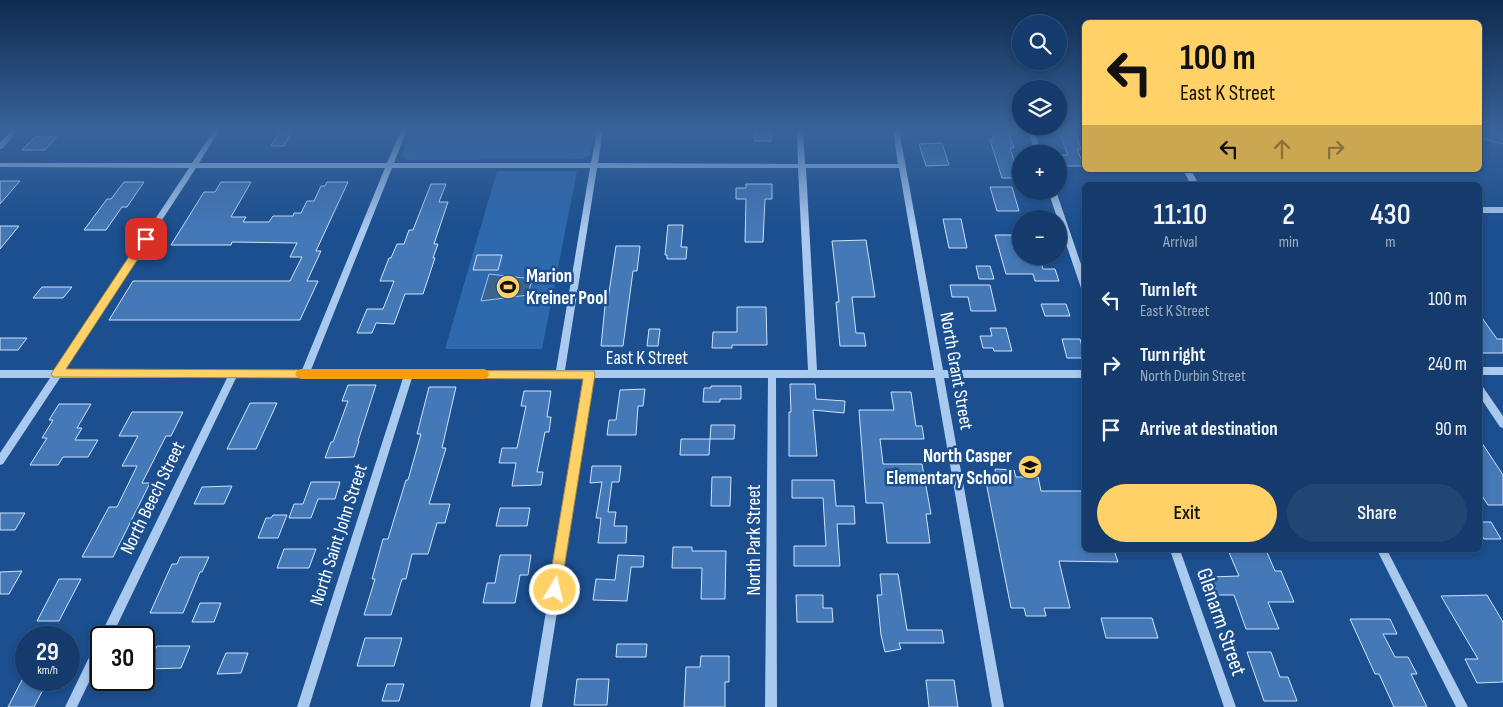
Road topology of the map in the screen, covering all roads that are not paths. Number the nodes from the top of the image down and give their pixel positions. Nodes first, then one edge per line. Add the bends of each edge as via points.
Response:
1 (390, 163) edge
2 (595, 163) edge
3 (802, 163) edge
4 (902, 163) edge
5 (0, 165) edge
6 (194, 165) junction
7 (389, 166) junction
8 (903, 166) junction
9 (594, 167) junction
10 (802, 167) junction
11 (1055, 200) edge
12 (1482, 210) edge
13 (1503, 210) edge
14 (1082, 279) edge
15 (1482, 371) edge
16 (1503, 371) edge
17 (0, 374) edge
18 (57, 374) junction
19 (233, 374) junction
20 (305, 374) junction
21 (409, 374) junction
22 (560, 374) junction
23 (590, 374) junction
24 (772, 374) junction
25 (813, 374) junction
26 (939, 374) junction
27 (1082, 374) edge
28 (1482, 393) edge
29 (1503, 424) edge
30 (0, 461) edge
31 (1176, 552) edge
32 (1383, 552) edge
33 (111, 626) edge
34 (90, 668) edge
35 (71, 707) edge
36 (303, 707) edge
37 (536, 707) edge
38 (771, 707) edge
39 (998, 707) edge
40 (1230, 707) edge
41 (1462, 707) edge

1 - 7 street
2 - 9 street
3 - 10 street
4 - 8 street, North Grant Street
5 - 6 street
6 - 7 street
6 - 18 street
7 - 9 street
7 - 20 street
8 - 10 street
8 - 26 street, North Grant Street
9 - 10 street
9 - 22 street
10 - 25 street
11 - 14 street
12 - 13 street
15 - 16 street
17 - 18 street, East K Street
18 - 19 street, East K Street
18 - 30 street
19 - 20 street, East K Street
19 - 33 street, North Beech Street
20 - 21 street, East K Street
21 - 22 street, East K Street
21 - 36 street, North Saint John Street
22 - 23 street, East K Street
23 - 24 street, East K Street
23 - 37 street
24 - 25 street, East K Street
24 - 38 street, North Park Street
25 - 26 street, East K Street
26 - 27 street, East K Street
26 - 39 street, North Grant Street
28 - 29 street
31 - 40 street, Glenarm Street
32 - 41 street
34 - 35 street

